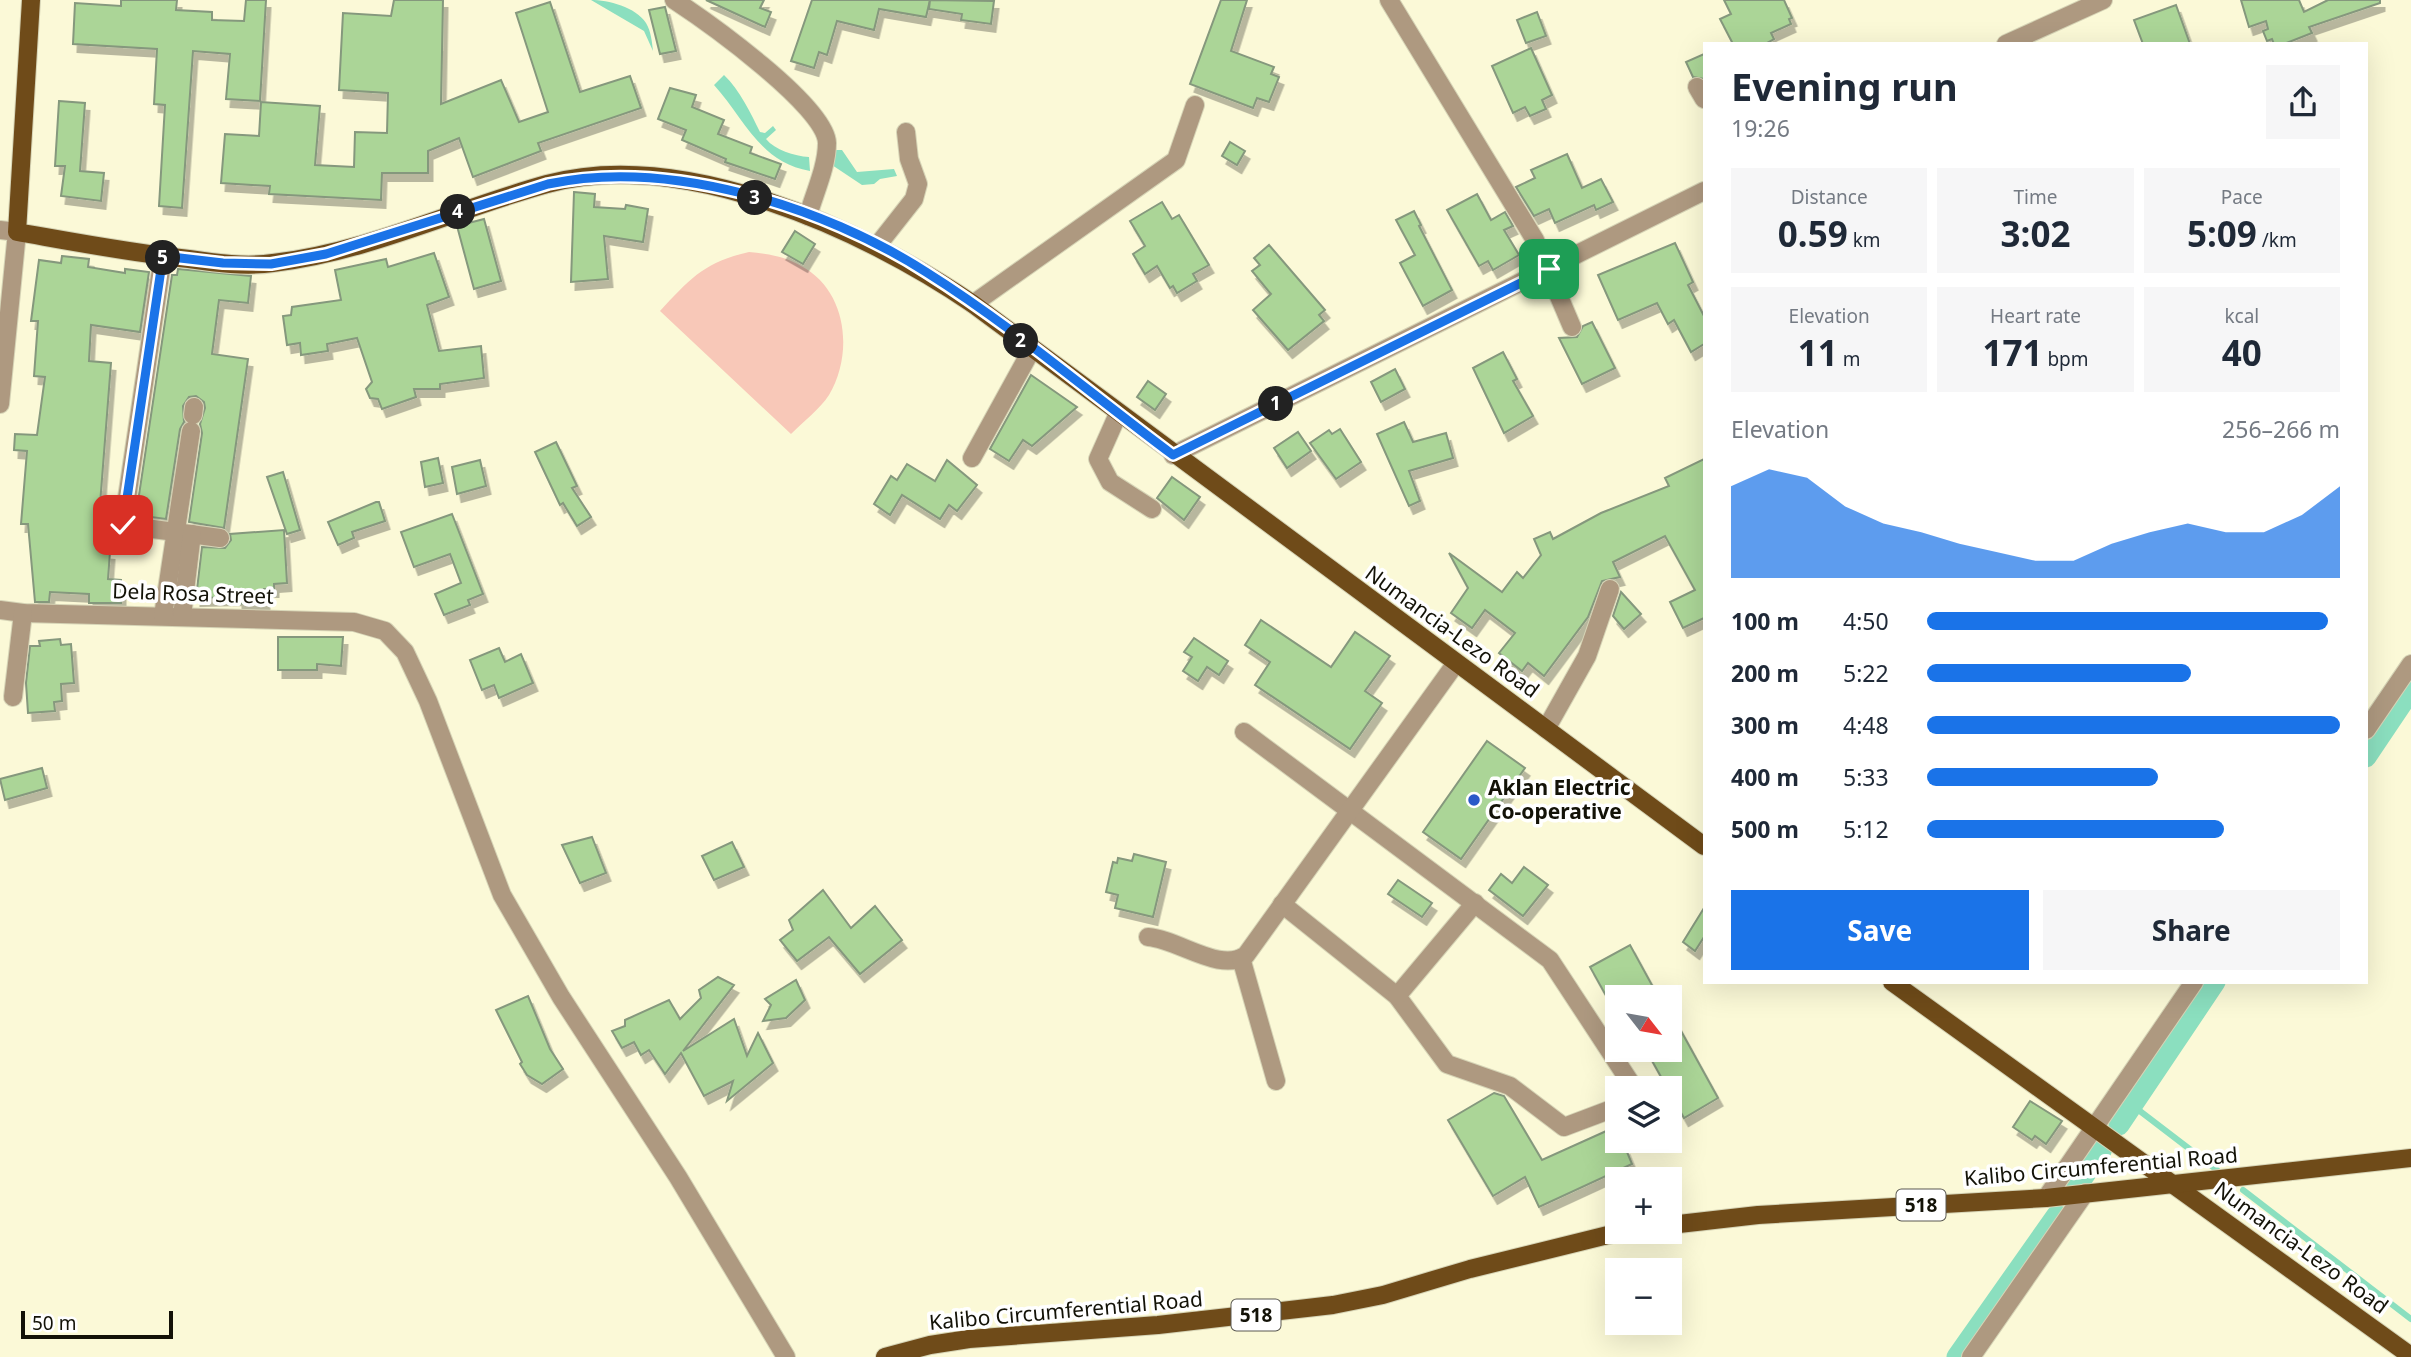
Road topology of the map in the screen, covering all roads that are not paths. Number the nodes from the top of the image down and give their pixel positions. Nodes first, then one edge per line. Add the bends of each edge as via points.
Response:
1 (31, 0) edge
2 (674, 0) edge
3 (1389, 0) edge
4 (2103, 0) edge
5 (2010, 42) edge
6 (1195, 105) dead end
7 (906, 132) dead end
8 (1703, 192) edge
9 (808, 216) junction
10 (8, 231) edge
11 (877, 246) junction
12 (163, 256) junction
13 (1549, 269) junction
14 (973, 304) junction
15 (1572, 327) dead end
16 (1032, 349) junction
17 (0, 404) edge
18 (1118, 414) junction
19 (193, 418) dead end
20 (1173, 455) junction
21 (972, 458) dead end
22 (1153, 509) dead end
23 (184, 533) junction
24 (220, 538) dead end
25 (1610, 589) dead end
26 (0, 610) edge
27 (23, 613) junction
28 (163, 616) junction
29 (182, 616) junction
30 (1456, 663) junction
31 (2411, 664) edge
32 (13, 697) dead end
33 (2368, 727) edge
34 (1546, 730) junction
35 (1244, 732) dead end
36 (1351, 809) junction
37 (1703, 845) edge
38 (1475, 903) junction
39 (1282, 904) junction
40 (1147, 937) dead end
41 (1241, 958) junction
42 (1895, 984) edge
43 (2193, 984) edge
44 (1397, 996) junction
45 (1626, 1076) edge
46 (1276, 1081) dead end
47 (1605, 1112) edge
48 (2095, 1125) junction
49 (2411, 1158) edge
50 (2173, 1184) junction
51 (2085, 1193) junction
52 (2046, 1198) junction
53 (1682, 1224) edge
54 (1605, 1236) edge
55 (2411, 1356) edge
56 (786, 1357) edge
57 (885, 1357) edge
58 (1971, 1357) edge

1 - 10 main road
2 - 9 street via 743,49 804,103 824,128 827,143
3 - 13 street
4 - 5 street
6 - 14 street via 1176,160
7 - 11 street via 918,184 914,199
8 - 13 street
9 - 11 main road, Numancia-Lezo Road
9 - 12 main road, Numancia-Lezo Road via 712,188 640,176 597,176 548,184 326,254 271,264
10 - 12 main road, Numancia-Lezo Road
10 - 17 street
11 - 14 main road, Numancia-Lezo Road
12 - 23 street via 123,525
13 - 15 street
13 - 20 street
14 - 16 main road, Numancia-Lezo Road
16 - 18 main road, Numancia-Lezo Road
16 - 21 street
18 - 20 main road, Numancia-Lezo Road
18 - 22 street via 1098,459 1110,482
19 - 23 street
20 - 30 main road, Numancia-Lezo Road
23 - 24 street
23 - 28 street
23 - 29 street
25 - 34 street via 1587,656
26 - 27 street, Dela Rosa Street
27 - 28 street, Dela Rosa Street
27 - 32 street
28 - 29 street, Dela Rosa Street
29 - 56 street, Dela Rosa Street via 354,622 384,631 405,652 502,895
30 - 34 main road, Numancia-Lezo Road
30 - 36 street
31 - 33 street
34 - 37 main road, Numancia-Lezo Road
35 - 36 street
36 - 38 street
36 - 39 street
38 - 44 street
38 - 45 street via 1550,960
39 - 41 street
39 - 44 street
40 - 41 street via 1165,938 1222,962
41 - 46 street
42 - 48 main road, Numancia-Lezo Road
43 - 48 street
44 - 47 street via 1447,1064 1510,1086 1559,1125 1569,1127
48 - 50 main road, Numancia-Lezo Road
48 - 52 street
49 - 50 main road, Kalibo Circumferential Road / 518
50 - 51 main road, Kalibo Circumferential Road / 518
50 - 55 main road, Numancia-Lezo Road
51 - 52 main road, Kalibo Circumferential Road / 518
51 - 58 street
52 - 53 main road, Kalibo Circumferential Road / 518
54 - 57 main road, Kalibo Circumferential Road / 518 via 1334,1305 1158,1325 969,1339

